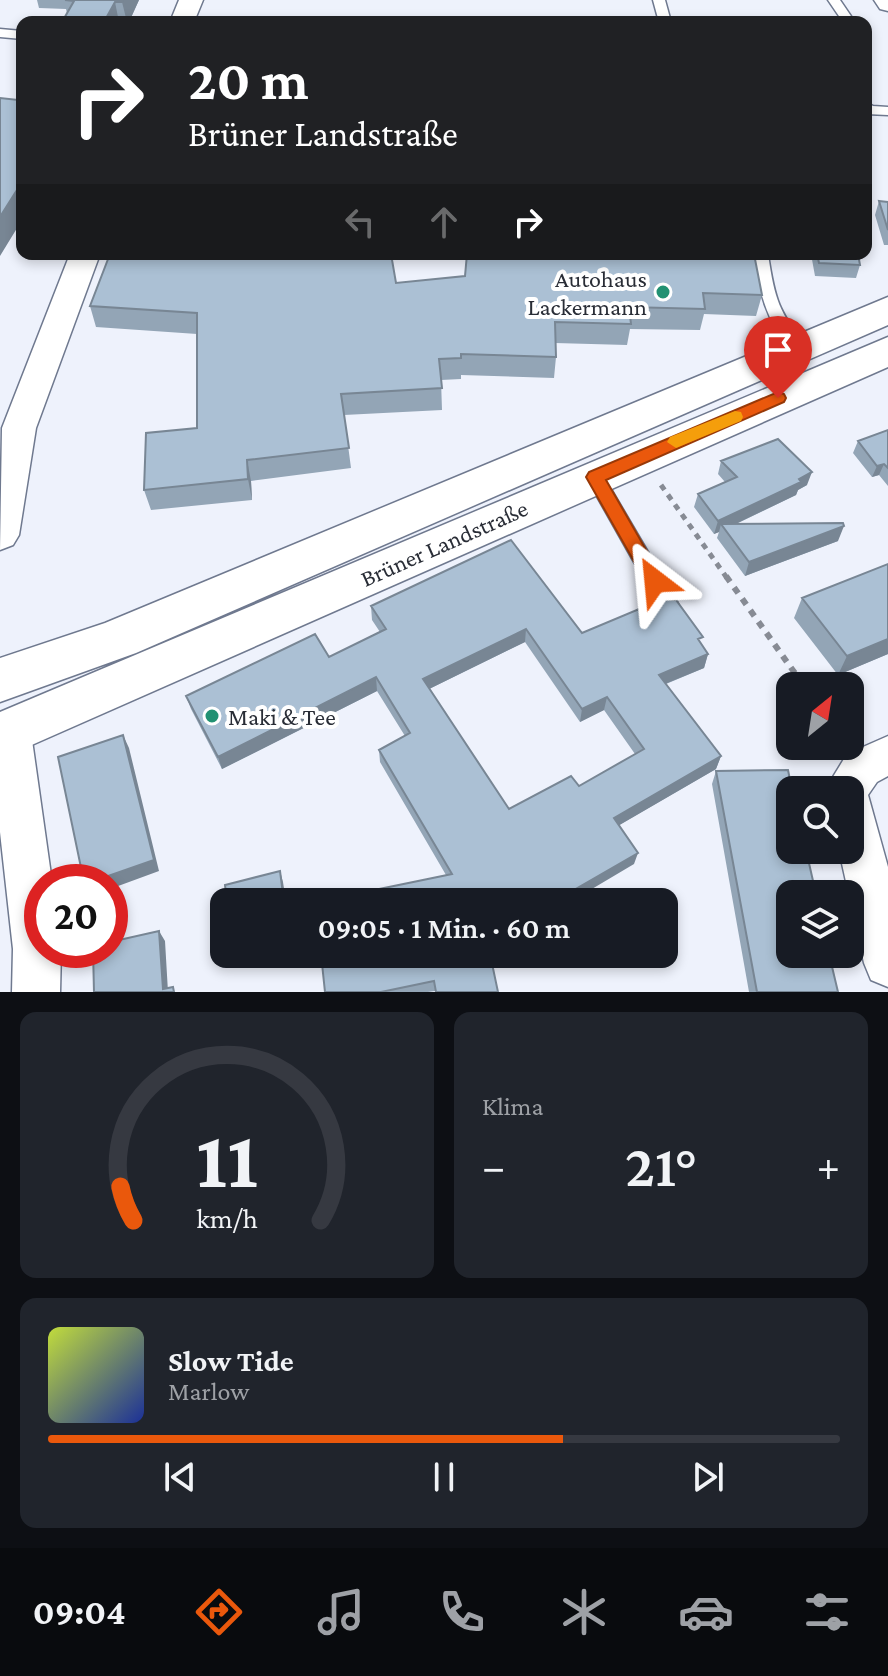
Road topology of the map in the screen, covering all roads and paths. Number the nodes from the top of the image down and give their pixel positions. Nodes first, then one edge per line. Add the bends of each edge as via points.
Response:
1 (82, 260) edge
2 (762, 260) edge
3 (888, 310) edge
4 (797, 348) junction
5 (888, 351) edge
6 (9, 427) edge
7 (641, 457) junction
8 (595, 477) junction
9 (0, 535) edge
10 (668, 604) edge
11 (794, 672) edge
12 (0, 680) edge
13 (3, 723) edge
14 (888, 755) edge
15 (857, 776) edge
16 (864, 862) edge
17 (888, 963) edge
18 (36, 992) edge

1 - 6 street
2 - 4 lane via 769,306
3 - 4 main road, Brüner Landstraße
4 - 12 main road, Brüner Landstraße via 119,639
5 - 7 main road, Brüner Landstraße
6 - 9 street
7 - 8 main road, Brüner Landstraße
7 - 11 path
8 - 10 lane
8 - 13 main road, Brüner Landstraße
13 - 18 street via 37,949
14 - 15 street
16 - 17 street

